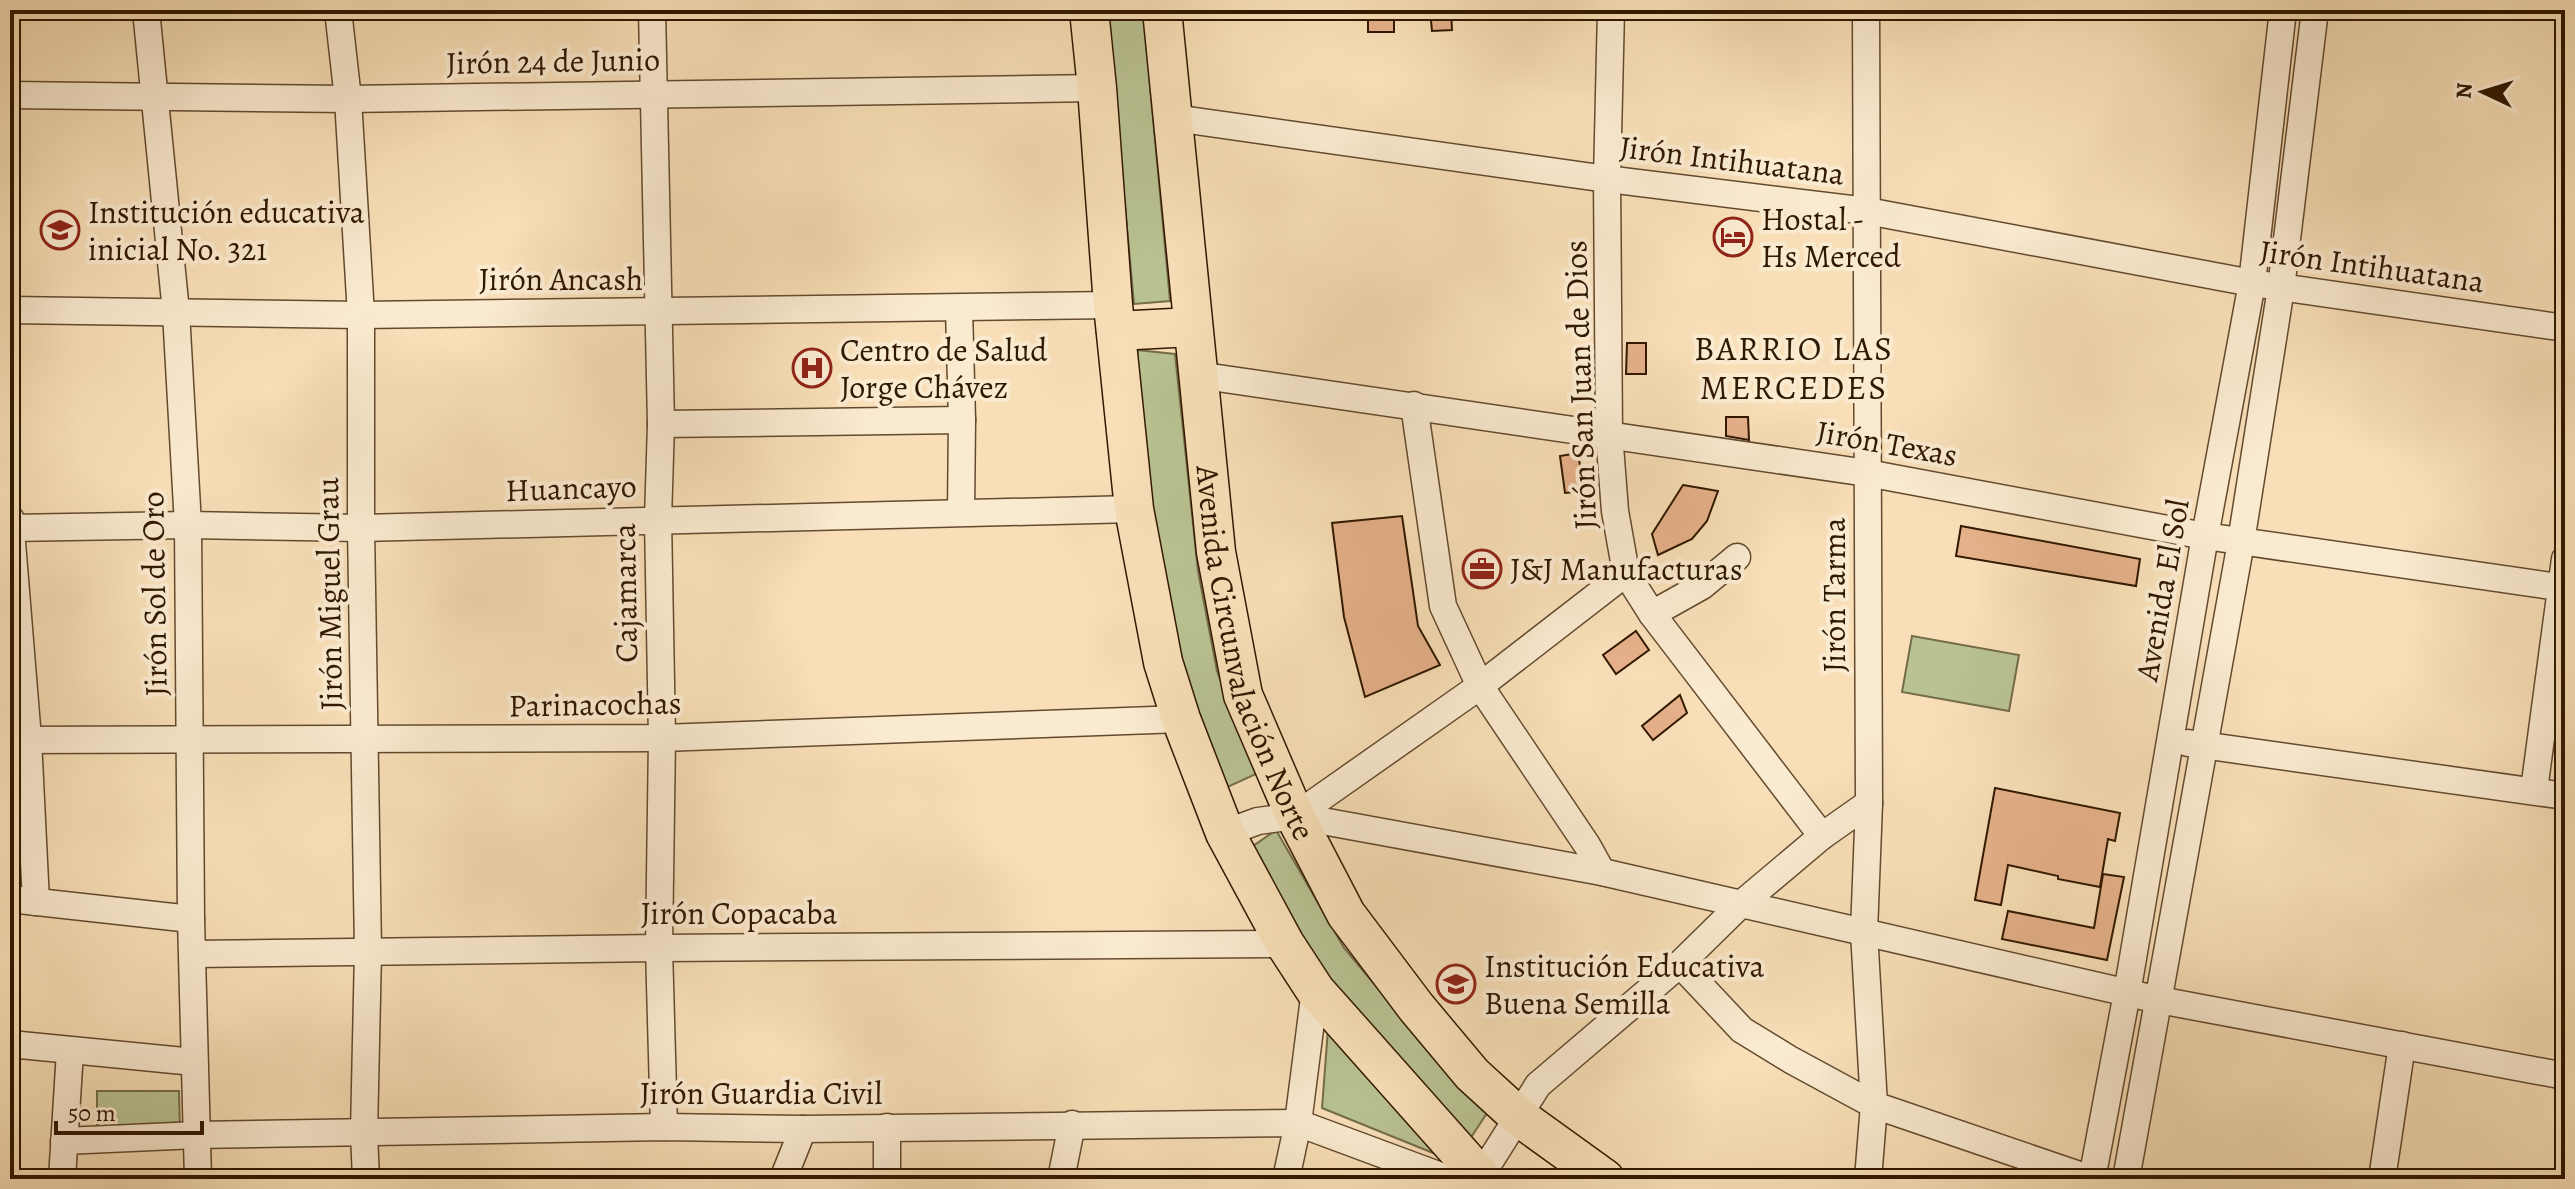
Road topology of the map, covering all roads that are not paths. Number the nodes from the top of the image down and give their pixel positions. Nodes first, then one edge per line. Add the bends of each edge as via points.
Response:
1 (146, 10) edge
2 (338, 10) edge
3 (652, 10) edge
4 (1089, 10) edge
5 (1162, 10) edge
6 (1611, 10) edge
7 (1866, 10) edge
8 (2283, 10) edge
9 (2315, 10) edge
10 (1097, 88) junction
11 (655, 93) junction
12 (10, 95) edge
13 (153, 96) junction
14 (348, 99) junction
15 (1174, 118) junction
16 (1607, 179) junction
17 (1867, 211) junction
18 (2252, 283) junction
19 (2281, 288) junction
20 (959, 308) junction
21 (10, 310) edge
22 (176, 312) junction
23 (658, 313) junction
24 (361, 315) junction
25 (1115, 318) junction
26 (1192, 327) junction
27 (2565, 328) edge
28 (1197, 375) junction
29 (1414, 405) junction
30 (962, 420) junction
31 (661, 424) junction
32 (1609, 433) junction
33 (1867, 473) junction
34 (1134, 509) junction
35 (961, 512) junction
36 (10, 518) edge
37 (658, 519) junction
38 (188, 525) junction
39 (10, 528) edge
40 (361, 528) junction
41 (2205, 536) junction
42 (2241, 542) junction
43 (1737, 557) dead end
44 (2565, 559) edge
45 (1626, 573) junction
46 (2563, 588) edge
47 (1652, 614) junction
48 (1480, 686) junction
49 (1181, 719) junction
50 (191, 738) junction
51 (662, 738) junction
52 (364, 739) junction
53 (19, 740) edge
54 (2170, 740) junction
55 (2205, 745) junction
56 (2534, 790) junction
57 (2565, 796) edge
58 (1869, 803) junction
59 (1295, 816) junction
60 (1225, 833) junction
61 (1822, 836) junction
62 (1602, 872) junction
63 (23, 900) edge
64 (1740, 905) junction
65 (191, 919) junction
66 (1864, 932) junction
67 (1285, 944) junction
68 (659, 948) junction
69 (368, 951) junction
70 (193, 954) junction
71 (1680, 964) junction
72 (1315, 990) junction
73 (2127, 993) junction
74 (2159, 1000) junction
75 (10, 1044) edge
76 (2402, 1045) junction
77 (70, 1051) junction
78 (194, 1062) junction
79 (2565, 1076) edge
80 (1874, 1105) junction
81 (1519, 1117) junction
82 (1298, 1123) junction
83 (1072, 1124) junction
84 (664, 1127) junction
85 (887, 1127) junction
86 (803, 1129) junction
87 (364, 1133) junction
88 (197, 1135) junction
89 (64, 1141) junction
90 (1468, 1178) edge
91 (62, 1179) edge
92 (198, 1179) edge
93 (366, 1179) edge
94 (783, 1179) edge
95 (887, 1179) edge
96 (1061, 1179) edge
97 (1286, 1179) edge
98 (1605, 1179) edge
99 (1868, 1179) edge
100 (2092, 1179) edge
101 (2126, 1179) edge
102 (2382, 1179) edge

1 - 13 street, Jirón Sol de Oro
2 - 14 street, Jirón Miguel Grau
3 - 11 street, Cajamarca
4 - 10 highway
5 - 15 highway, Avenida Circunvalación Norte
6 - 16 street, Jirón San Juan de Dios
7 - 17 street, Jirón Tarma
8 - 18 street, Avenida El Sol
9 - 19 street
10 - 11 street, Jirón 24 de Junio
10 - 25 highway
11 - 14 street, Jirón 24 de Junio
11 - 23 street, Cajamarca
12 - 13 street, Jirón 24 de Junio
13 - 14 street, Jirón 24 de Junio
13 - 22 street, Jirón Sol de Oro
14 - 24 street, Jirón Miguel Grau
15 - 16 street, Jirón Intihuatana
15 - 26 highway, Avenida Circunvalación Norte
16 - 17 street, Jirón Intihuatana
16 - 32 street, Jirón San Juan de Dios
17 - 18 street, Jirón Intihuatana
17 - 33 street, Jirón Tarma
18 - 19 street, Jirón Intihuatana
18 - 41 street, Avenida El Sol
19 - 27 street, Jirón Intihuatana
19 - 42 street
20 - 23 street, Jirón Ancash
20 - 25 street, Jirón Ancash
20 - 30 street
21 - 22 street, Jirón Ancash
22 - 24 street, Jirón Ancash
22 - 38 street, Jirón Sol de Oro
23 - 24 street, Jirón Ancash
23 - 31 street, Cajamarca
24 - 40 street, Jirón Miguel Grau
25 - 26 highway
25 - 34 highway
26 - 28 highway, Avenida Circunvalación Norte
28 - 29 street, Jirón Texas
28 - 59 highway, Avenida Circunvalación Norte via 1216,552 1243,695
29 - 32 street, Jirón Texas
29 - 48 street via 1443,606
30 - 31 street
30 - 35 street
31 - 37 street, Cajamarca
32 - 33 street, Jirón Texas
32 - 45 street, Jirón San Juan de Dios
33 - 41 street, Jirón Texas
33 - 58 street, Jirón Tarma
34 - 35 street, Huancayo
34 - 49 highway via 1163,662
35 - 37 street, Huancayo
36 - 39 street
37 - 40 street, Huancayo
37 - 51 street, Cajamarca
38 - 39 street, Huancayo
38 - 40 street, Huancayo
38 - 50 street, Jirón Sol de Oro
39 - 53 street
40 - 52 street, Jirón Miguel Grau
41 - 42 street, Jirón Texas
41 - 54 street, Avenida El Sol
42 - 46 street, Jirón Texas
42 - 55 street
43 - 47 street via 1702,586
44 - 46 street
45 - 47 street, Jirón San Juan de Dios
45 - 48 street
46 - 56 street
47 - 61 street, Jirón San Juan de Dios
48 - 59 street
48 - 62 street
49 - 51 street, Parinacochas
49 - 60 highway
50 - 52 street, Parinacochas
50 - 53 street, Parinacochas
50 - 65 street, Jirón Sol de Oro
51 - 52 street, Parinacochas
51 - 68 street, Cajamarca
52 - 69 street, Jirón Miguel Grau
53 - 63 street
54 - 55 street
54 - 73 street, Avenida El Sol
55 - 56 street
55 - 74 street
56 - 57 street
58 - 61 street
58 - 66 street, Jirón Tarma
59 - 60 street
59 - 62 street
59 - 81 highway, Avenida Circunvalación Norte via 1346,914 1472,1074
60 - 67 highway
61 - 64 street
62 - 64 street
63 - 65 street
64 - 66 street
64 - 71 street
65 - 70 street, Jirón Sol de Oro
66 - 73 street
66 - 80 street, Jirón Tarma
67 - 68 street, Jirón Copacaba
67 - 72 highway
68 - 69 street, Jirón Copacaba
68 - 84 street, Cajamarca
69 - 70 street, Jirón Copacaba
69 - 87 street, Jirón Miguel Grau
70 - 78 street, Jirón Sol de Oro
71 - 80 street via 1742,1030
71 - 81 street via 1538,1085
72 - 82 street
72 - 90 highway
73 - 74 street
73 - 100 street, Avenida El Sol
74 - 76 street
74 - 101 street
75 - 77 street
76 - 79 street
76 - 102 street
77 - 78 street
77 - 89 street
78 - 88 street, Jirón Sol de Oro
80 - 99 street, Jirón Tarma
80 - 100 street
81 - 90 street
81 - 98 highway, Avenida Circunvalación Norte
82 - 83 street, Jirón Guardia Civil
82 - 90 street, Jirón Guardia Civil
82 - 97 street
83 - 85 street, Jirón Guardia Civil
83 - 96 street
84 - 86 street, Jirón Guardia Civil
84 - 87 street, Jirón Guardia Civil
85 - 86 street, Jirón Guardia Civil
85 - 95 street
86 - 94 street
87 - 88 street, Jirón Guardia Civil
87 - 93 street, Jirón Miguel Grau
88 - 89 street, Jirón Guardia Civil
88 - 92 street, Jirón Sol de Oro
89 - 91 street

